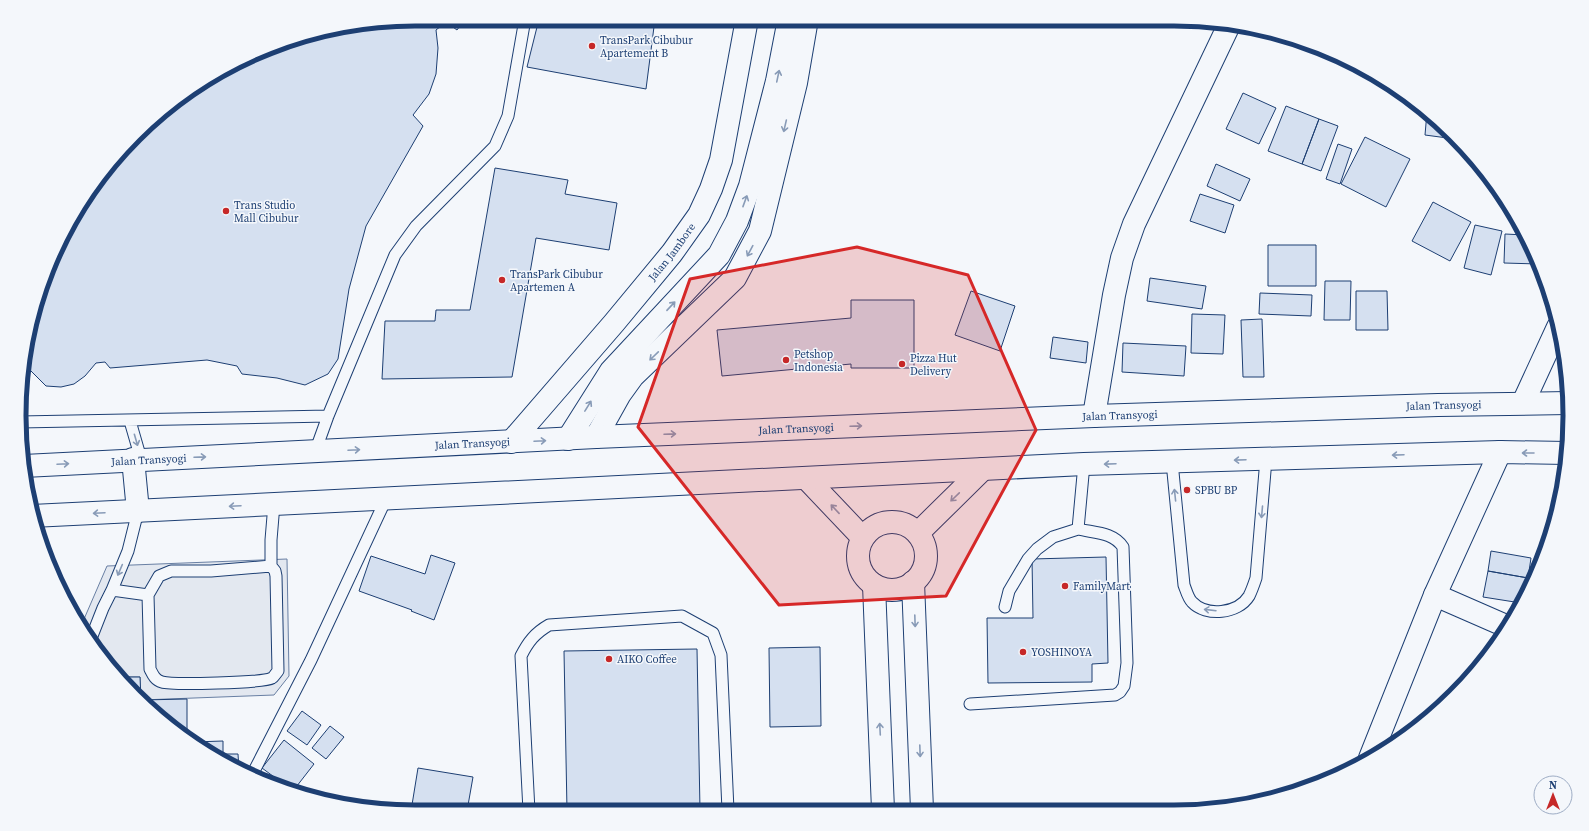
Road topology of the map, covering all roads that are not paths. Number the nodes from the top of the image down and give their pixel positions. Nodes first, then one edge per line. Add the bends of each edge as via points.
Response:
1 (524, 26) edge
2 (746, 26) edge
3 (788, 26) edge
4 (806, 26) edge
5 (1227, 29) edge
6 (737, 221) junction
7 (760, 231) junction
8 (720, 255) junction
9 (735, 278) junction
10 (1555, 334) edge
11 (1523, 403) junction
12 (1562, 403) edge
13 (328, 416) junction
14 (1094, 416) junction
15 (130, 421) junction
16 (26, 422) edge
17 (596, 437) junction
18 (568, 439) junction
19 (511, 442) junction
20 (315, 452) junction
21 (1500, 452) junction
22 (1561, 453) edge
23 (137, 459) junction
24 (1266, 459) junction
25 (1172, 462) junction
26 (1084, 464) junction
27 (29, 466) edge
28 (983, 470) junction
29 (806, 478) junction
30 (386, 499) junction
31 (274, 504) junction
32 (138, 511) junction
33 (39, 516) edge
34 (1078, 529) junction
35 (918, 533) junction
36 (862, 537) junction
37 (271, 566) junction
38 (914, 582) junction
39 (874, 585) junction
40 (112, 590) junction
41 (148, 595) junction
42 (1435, 595) junction
43 (1006, 607) dead end
44 (1502, 624) edge
45 (93, 633) edge
46 (970, 704) dead end
47 (1378, 747) edge
48 (255, 770) edge
49 (529, 805) edge
50 (728, 805) edge
51 (883, 805) edge
52 (922, 805) edge

1 - 13 lane via 508,116 495,146 416,226 395,255
2 - 19 main road, Jalan Jambore via 720,164 699,215 619,318
6 -> 3 main road via 750,186 777,81
4 -> 7 main road via 796,83
5 - 14 main road via 1134,224 1122,258
6 - 7 main road
6 - 8 main road
7 -> 9 main road
8 - 9 main road
18 -> 8 main road via 611,371
9 -> 17 main road via 633,376
10 - 11 main road
11 - 12 main road, Jalan Transyogi
11 - 14 main road, Jalan Transyogi
13 - 15 lane
13 - 20 lane
17 -> 14 main road, Jalan Transyogi
15 - 16 lane
15 -> 23 lane
17 - 18 main road, Jalan Transyogi
19 -> 18 main road, Jalan Transyogi
20 -> 19 main road, Jalan Transyogi
23 -> 20 main road, Jalan Transyogi
22 -> 21 main road
21 -> 24 main road
21 - 42 main road
27 -> 23 main road, Jalan Transyogi
23 - 32 main road
24 -> 25 main road
24 -> 25 lane via 1256,578 1249,596 1234,609 1218,611 1202,609 1191,601 1184,585
25 -> 26 main road
26 - 28 main road
26 - 34 lane
28 - 29 main road
28 -> 35 main road
29 - 30 main road
36 -> 29 main road
30 - 31 main road
30 - 48 lane via 311,660
31 -> 32 main road
31 - 37 lane
32 -> 33 main road
32 -> 40 lane via 128,551
34 - 43 lane via 1053,537 1037,549 1009,590
34 - 46 lane via 1112,536 1123,547 1127,662 1124,686 1114,695
35 - 36 main road via 900,522 893,522 878,524
35 - 38 main road via 926,549 924,568
36 - 39 main road via 857,554 861,572
37 - 41 lane via 171,571 159,576
37 - 41 lane via 276,576 278,671 272,678 217,683 161,682 154,678 150,669
38 - 39 main road via 901,589 887,590
38 -> 52 main road
51 -> 39 main road
40 - 41 lane
40 - 45 lane
42 - 44 main road
42 - 47 main road
49 - 50 lane via 521,656 526,645 536,633 549,625 682,616 713,633 721,655

